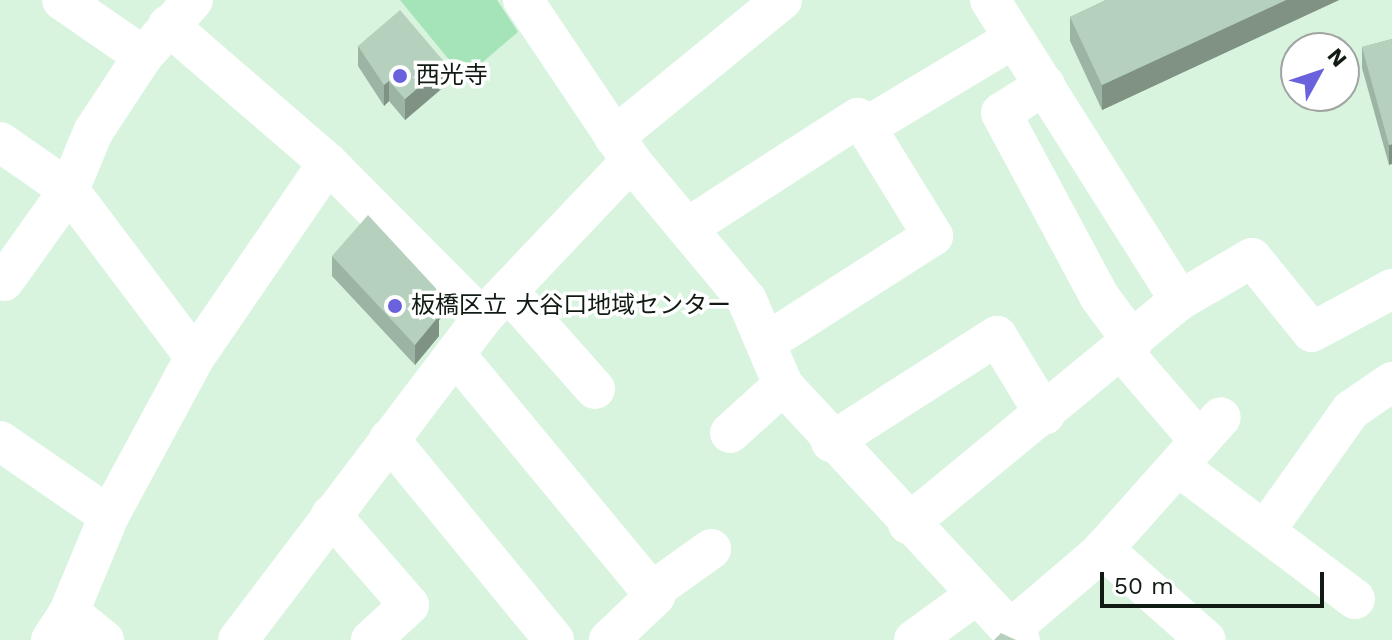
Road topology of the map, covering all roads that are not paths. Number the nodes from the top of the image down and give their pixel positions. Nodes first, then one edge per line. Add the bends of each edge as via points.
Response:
1 (62, 0) edge
2 (523, 0) edge
3 (782, 0) edge
4 (990, 0) edge
5 (180, 12) edge
6 (1013, 39) junction
7 (143, 56) junction
8 (1045, 85) junction
9 (866, 127) junction
10 (0, 142) edge
11 (622, 149) junction
12 (328, 163) junction
13 (69, 190) junction
14 (687, 228) junction
15 (4, 281) dead end
16 (1392, 289) edge
17 (1180, 300) junction
18 (495, 304) junction
19 (767, 342) junction
20 (1128, 347) junction
21 (455, 354) junction
22 (195, 357) junction
23 (1392, 382) edge
24 (783, 385) junction
25 (595, 389) dead end
26 (1045, 415) junction
27 (730, 433) dead end
28 (389, 439) junction
29 (0, 441) edge
30 (1200, 441) junction
31 (831, 442) junction
32 (331, 515) junction
33 (109, 516) junction
34 (908, 524) junction
35 (1265, 531) junction
36 (711, 549) dead end
37 (1103, 549) junction
38 (651, 592) junction
39 (977, 594) junction
40 (1355, 599) dead end
41 (60, 626) edge
42 (252, 634) edge
43 (539, 634) edge
44 (1015, 635) edge
45 (104, 640) edge
46 (371, 640) edge
47 (609, 640) edge
48 (914, 640) edge
49 (1206, 640) edge

1 - 7 street
2 - 11 street
3 - 11 street
4 - 6 street
5 - 7 street
5 - 12 street
6 - 8 street
6 - 9 street
7 - 13 street via 93,132
8 - 17 street
8 - 20 street via 1001,113
9 - 14 street via 858,118
9 - 19 street via 933,236
10 - 13 street
11 - 14 street
11 - 18 street
12 - 18 street
12 - 22 street
13 - 15 street
13 - 22 street
14 - 19 street via 747,300
16 - 17 street via 1312,332 1252,258
17 - 20 street
18 - 21 street
18 - 25 street
19 - 24 street
20 - 26 street
20 - 30 street
21 - 28 street
21 - 38 street
22 - 33 street
23 - 35 street via 1351,410
24 - 27 street
24 - 31 street
26 - 31 street via 997,336
26 - 34 street
28 - 32 street
28 - 43 street
29 - 33 street
30 - 35 street
30 - 37 street
31 - 34 street
32 - 42 street
32 - 46 street via 409,605
33 - 41 street
34 - 39 street
35 - 40 street
36 - 38 street
37 - 44 street
37 - 49 street
38 - 47 street via 655,596
39 - 44 street
39 - 48 street
41 - 45 street

